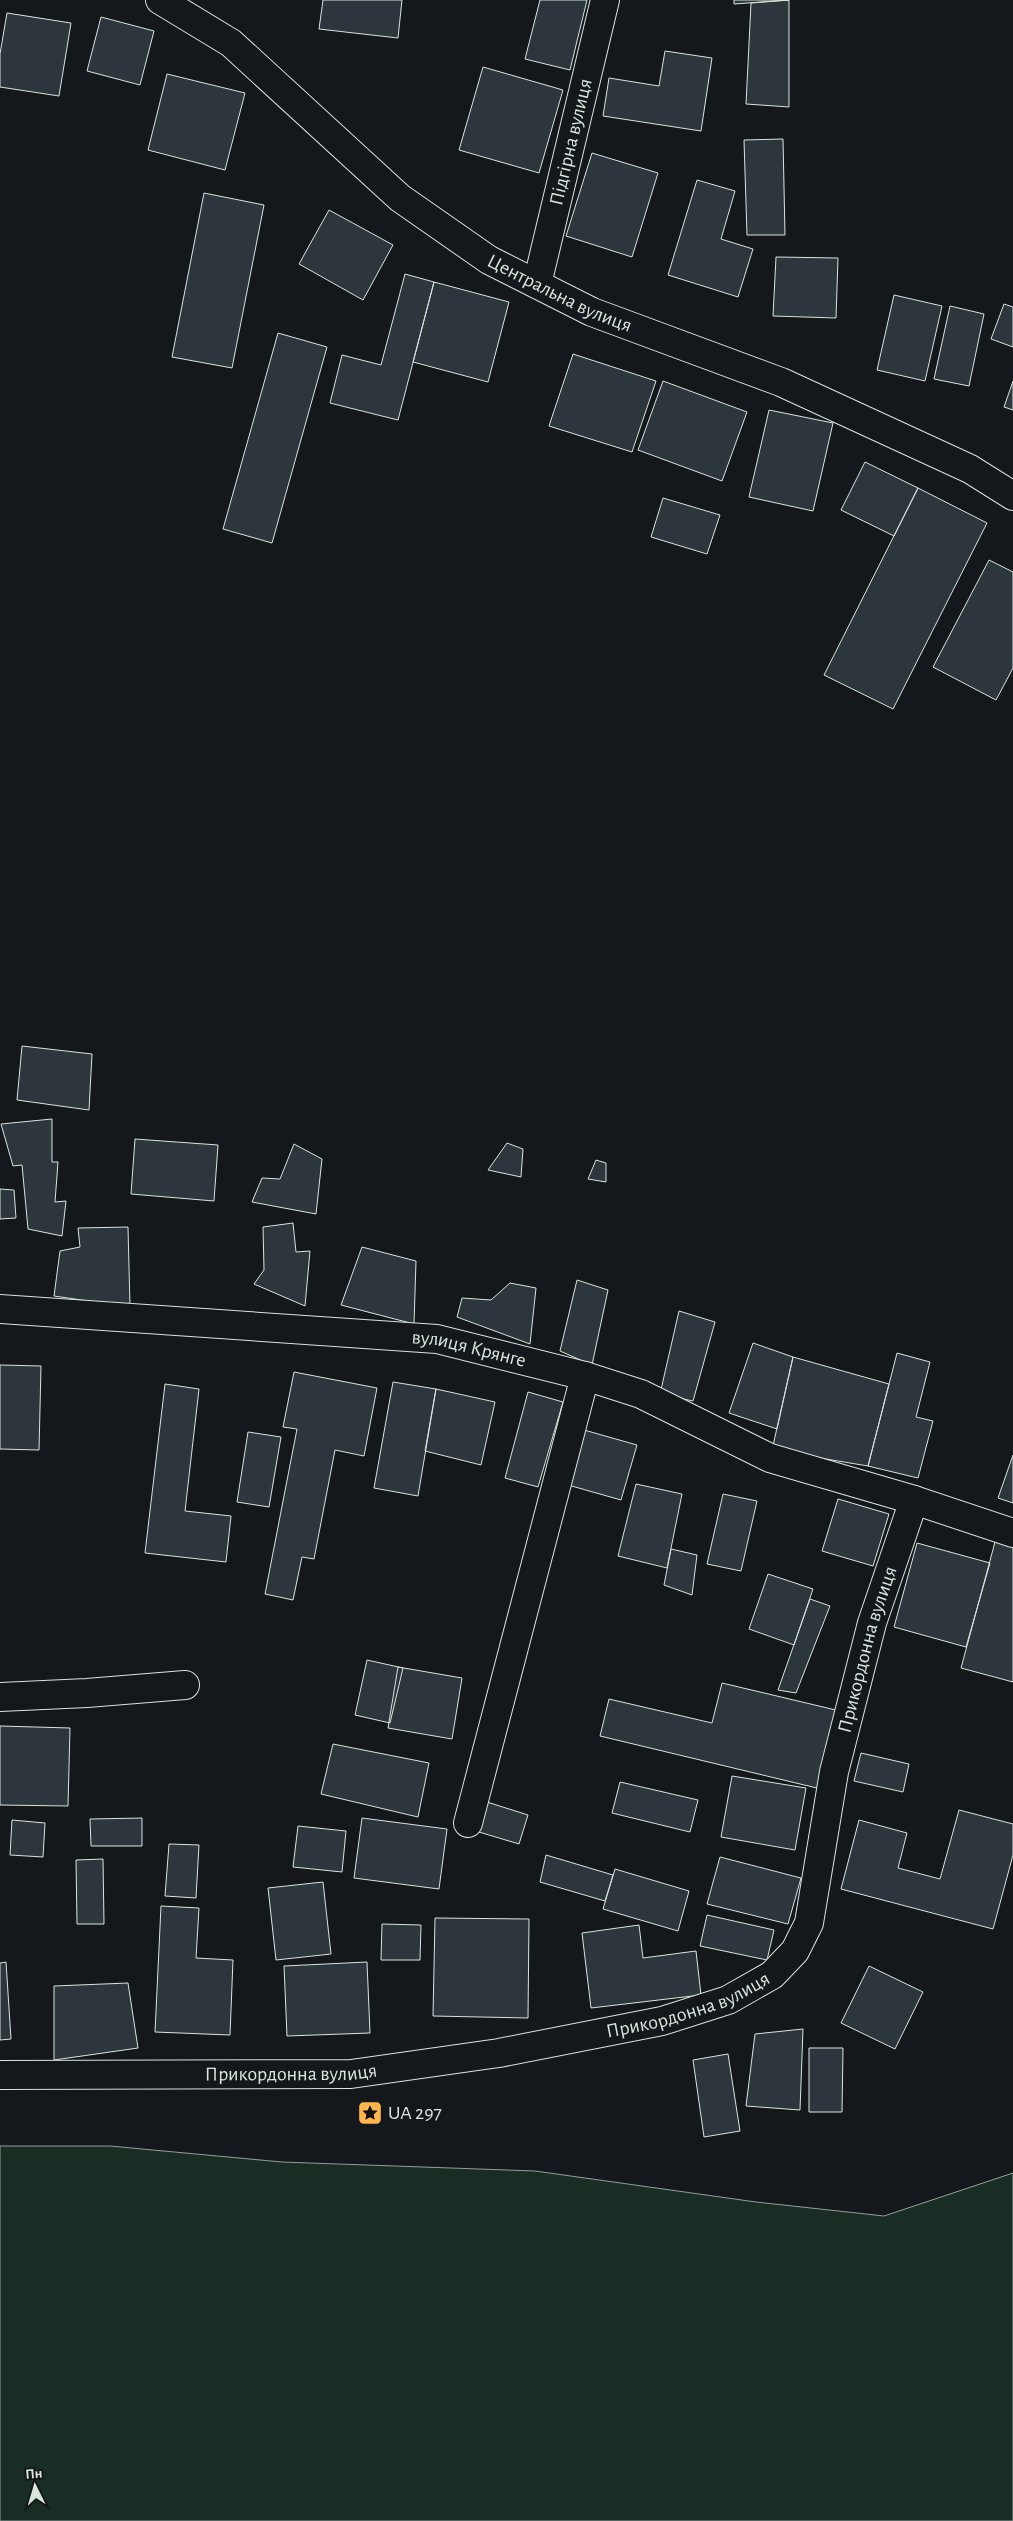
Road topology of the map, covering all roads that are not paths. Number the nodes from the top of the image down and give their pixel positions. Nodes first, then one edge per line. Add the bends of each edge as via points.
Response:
1 (160, 0) edge
2 (605, 0) edge
3 (537, 284) junction
4 (1013, 496) edge
5 (0, 1309) edge
6 (585, 1376) junction
7 (914, 1500) junction
8 (1013, 1533) edge
9 (185, 1685) dead end
10 (0, 1697) edge
11 (468, 1823) dead end
12 (0, 2075) edge

1 - 3 street, Центральна вулиця via 231,43 400,198 489,260
2 - 3 street, Підгірна вулиця
3 - 4 street, Центральна вулиця via 592,312 781,382 970,469
5 - 6 street, вулиця Крянге via 437,1339
6 - 7 street, вулиця Крянге via 641,1394 770,1458
6 - 11 street
7 - 8 street
7 - 12 street, Прикордонна вулиця via 872,1623 834,1772 809,1923 795,1951 772,1975 728,2000 662,2021 499,2053 351,2074
9 - 10 street

